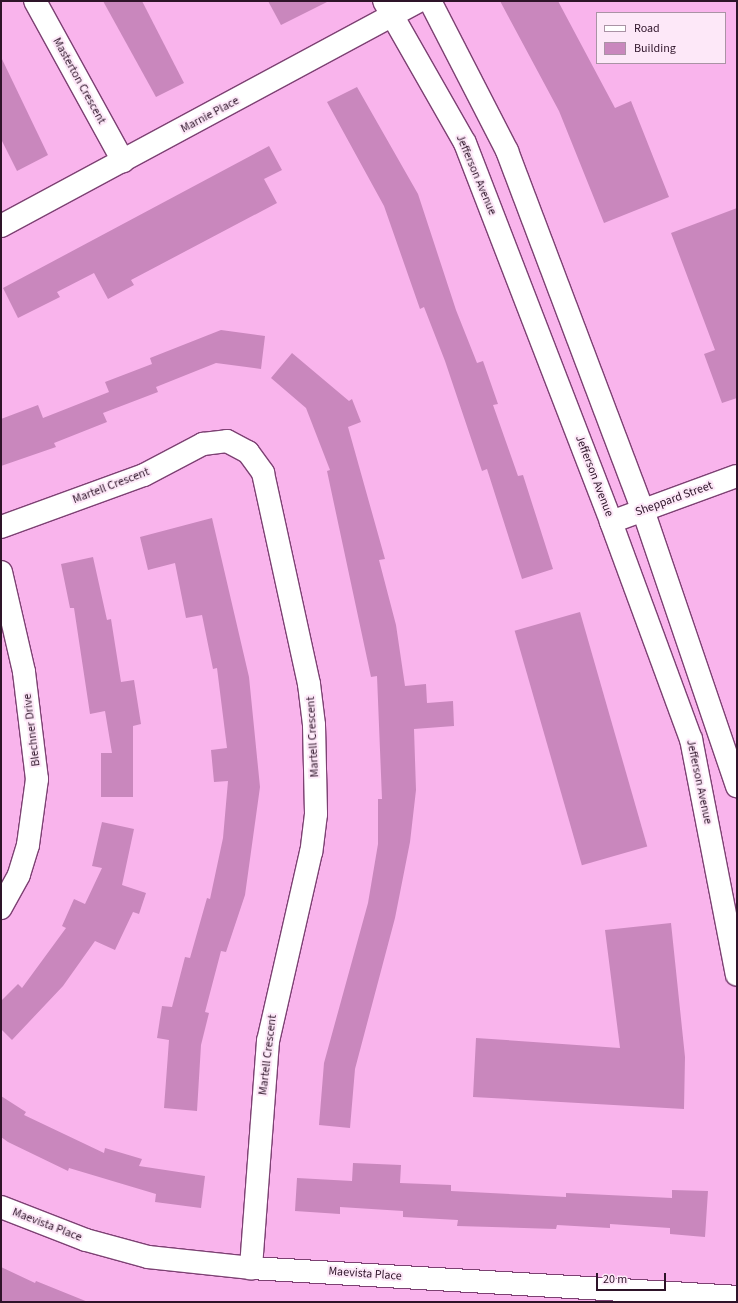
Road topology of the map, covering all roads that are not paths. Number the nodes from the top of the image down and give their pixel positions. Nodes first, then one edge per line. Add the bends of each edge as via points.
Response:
1 (35, 1) edge
2 (418, 1) edge
3 (430, 1) edge
4 (389, 9) edge
5 (123, 161) junction
6 (1, 226) edge
7 (737, 476) edge
8 (643, 510) junction
9 (611, 522) junction
10 (1, 527) edge
11 (1, 572) edge
12 (737, 786) edge
13 (1, 908) edge
14 (737, 975) edge
15 (1, 1207) edge
16 (251, 1268) junction
17 (737, 1297) edge

1 - 5 street, Masterton Crescent
2 - 4 street, Marnie Place
3 - 8 street via 507,151
4 - 5 street, Marnie Place
4 - 9 street, Jefferson Avenue via 465,143
5 - 6 street, Marnie Place
7 - 8 street, Sheppard Street
8 - 9 street, Sheppard Street
8 - 12 street
9 - 14 street, Jefferson Avenue via 691,739
10 - 16 street, Martell Crescent via 144,475 203,444 227,441 248,452 263,473 309,684 314,725 316,814 312,852 268,1041
11 - 13 street, Blechner Drive via 24,672 37,779 28,845 19,875
15 - 16 street, Maevista Place via 86,1240 148,1257
16 - 17 street, Maevista Place

